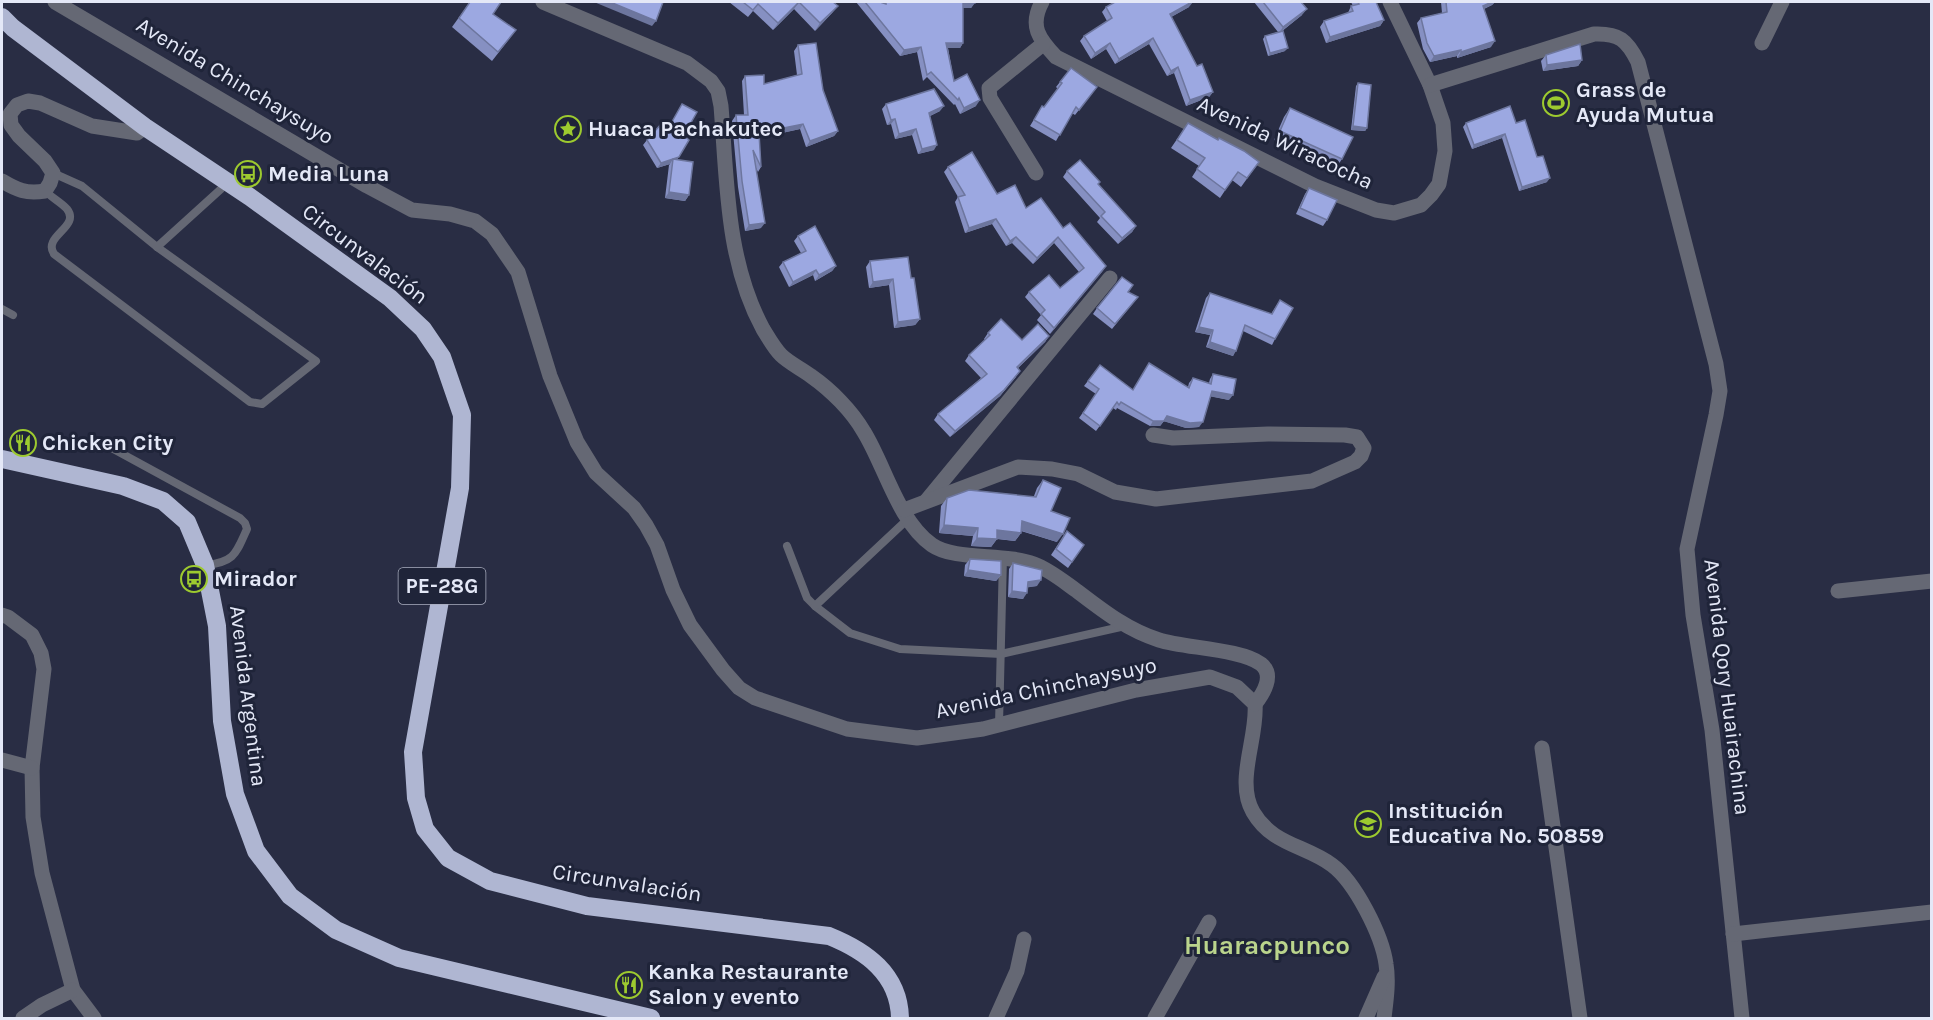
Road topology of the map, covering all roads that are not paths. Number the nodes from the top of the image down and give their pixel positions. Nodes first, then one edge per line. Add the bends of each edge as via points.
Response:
1 (54, 2) edge
2 (543, 2) edge
3 (1042, 2) edge
4 (1390, 2) edge
5 (1782, 2) edge
6 (2, 17) edge
7 (1762, 43) dead end
8 (1043, 44) junction
9 (1430, 85) junction
10 (145, 126) junction
11 (52, 173) junction
12 (1036, 173) dead end
13 (2, 181) edge
14 (221, 189) dead end
15 (45, 191) junction
16 (157, 247) junction
17 (1110, 278) dead end
18 (2, 309) edge
19 (13, 315) dead end
20 (1153, 435) dead end
21 (106, 445) dead end
22 (2, 459) edge
23 (927, 501) junction
24 (906, 514) junction
25 (788, 546) dead end
26 (1003, 557) junction
27 (205, 565) junction
28 (1932, 581) edge
29 (1838, 591) dead end
30 (815, 606) junction
31 (2, 615) edge
32 (1126, 626) junction
33 (1001, 654) junction
34 (1255, 704) junction
35 (999, 725) junction
36 (1542, 748) dead end
37 (2, 760) edge
38 (32, 768) junction
39 (1932, 912) edge
40 (1209, 922) dead end
41 (1733, 934) junction
42 (1024, 939) dead end
43 (1387, 970) junction
44 (73, 990) junction
45 (23, 1018) edge
46 (94, 1018) edge
47 (651, 1018) edge
48 (900, 1018) edge
49 (996, 1018) edge
50 (1155, 1018) edge
51 (1366, 1018) edge
52 (1384, 1018) edge
53 (1580, 1018) edge
54 (1742, 1018) edge

1 - 35 street, Avenida Chinchaysuyo via 412,210 475,221 492,234 518,272 550,376 577,442 596,473 634,508 646,525 690,625 739,688 755,698 847,729 917,738
2 - 24 street via 687,63 711,81 721,106 730,224 746,291 757,317 781,356 818,381 864,431
3 - 8 street via 1036,32
4 - 9 street, Avenida Wiracocha
5 - 7 street
6 - 10 highway, Circunvalación / PE-28G
8 - 9 street, Avenida Wiracocha via 1056,57 1315,186 1394,213 1421,205 1439,184 1445,151 1443,123
8 - 12 street via 989,88 988,93
9 - 41 street, Avenida Qory Huairachina via 1594,34 1619,37 1638,62 1720,391 1687,549 1693,615 1712,730
10 - 11 street via 137,133 92,126 40,103 28,101 17,105 10,114 11,125
10 - 48 highway, Circunvalación / PE-28G via 390,298 423,329 442,357 462,415 460,488 413,752 416,798 425,829 448,858 490,881 587,906 829,936 866,953 882,969 900,1004
11 - 15 street
11 - 16 lane via 82,186
13 - 15 street via 29,193
14 - 16 lane
15 - 16 lane via 67,209 70,217 51,244 54,254 250,402 262,404 316,361
17 - 23 street
18 - 19 lane
20 - 23 street via 1345,435 1357,437 1364,447 1355,462 1312,481 1242,490 1156,499 1115,492 1078,474 1018,467
21 - 27 lane via 245,523 247,530 234,556 222,564
22 - 27 highway, Avenida Argentina via 123,486 163,501 187,522
23 - 24 street
24 - 26 street via 932,545 949,554
24 - 30 lane
25 - 30 lane via 807,598
26 - 32 street via 1045,569
26 - 33 lane
27 - 47 highway, Avenida Argentina via 217,627 222,721 235,794 256,851 290,896 336,930 399,958
28 - 29 street
30 - 33 lane via 850,633 900,649
31 - 38 street via 32,635 44,669
32 - 33 lane
32 - 34 street via 1159,640 1260,663 1265,668 1266,685
33 - 35 lane
34 - 35 street, Avenida Chinchaysuyo via 1237,687 1210,677 1136,690
34 - 43 street via 1247,775 1253,812 1277,839 1332,865 1346,881 1377,934
36 - 53 street
37 - 38 street
38 - 44 street via 33,817 42,873
39 - 41 street
40 - 50 street
41 - 54 street, Avenida Qory Huairachina
42 - 49 street via 1017,971
43 - 51 street
43 - 52 street
44 - 45 street
44 - 46 street

